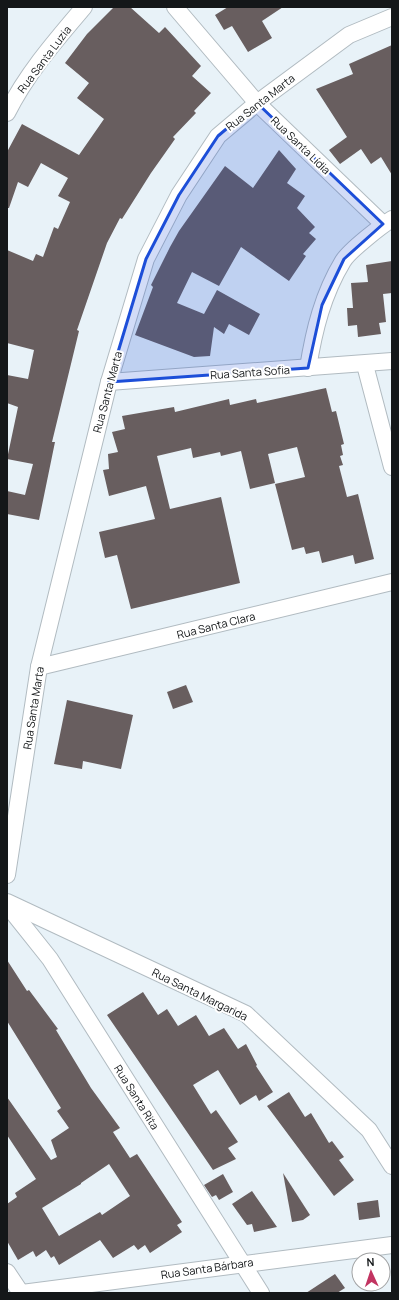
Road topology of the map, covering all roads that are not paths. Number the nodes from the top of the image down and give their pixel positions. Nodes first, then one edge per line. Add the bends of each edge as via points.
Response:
1 (84, 7) edge
2 (176, 7) edge
3 (392, 18) edge
4 (257, 103) junction
5 (7, 113) edge
6 (388, 222) edge
7 (392, 362) edge
8 (365, 365) junction
9 (308, 368) junction
10 (109, 382) junction
11 (392, 467) edge
12 (392, 582) edge
13 (40, 667) junction
14 (7, 875) edge
15 (7, 902) edge
16 (7, 905) edge
17 (392, 1166) edge
18 (392, 1245) edge
19 (242, 1263) junction
20 (7, 1272) edge
21 (22, 1293) edge
22 (261, 1293) edge

1 - 5 street, Rua Santa Luzia via 48,49 16,94
2 - 4 street, Rua Santa Lídia
3 - 4 street, Rua Santa Marta via 349,35
4 - 6 street, Rua Santa Lídia
4 - 10 street, Rua Santa Marta via 218,136 179,195 146,259
6 - 9 street via 344,260 322,305
7 - 8 street, Rua Santa Sofia
8 - 9 street, Rua Santa Sofia
8 - 11 street
9 - 10 street, Rua Santa Sofia
10 - 13 street, Rua Santa Marta
12 - 13 street, Rua Santa Clara
13 - 14 street, Rua Santa Marta
15 - 17 street, Rua Santa Margarida via 246,1014 368,1130
16 - 19 street, Rua Santa Rita via 50,959
18 - 19 street, Rua Santa Bárbara
19 - 21 street, Rua Santa Bárbara
19 - 22 street, Rua Santa Rita
20 - 21 street

